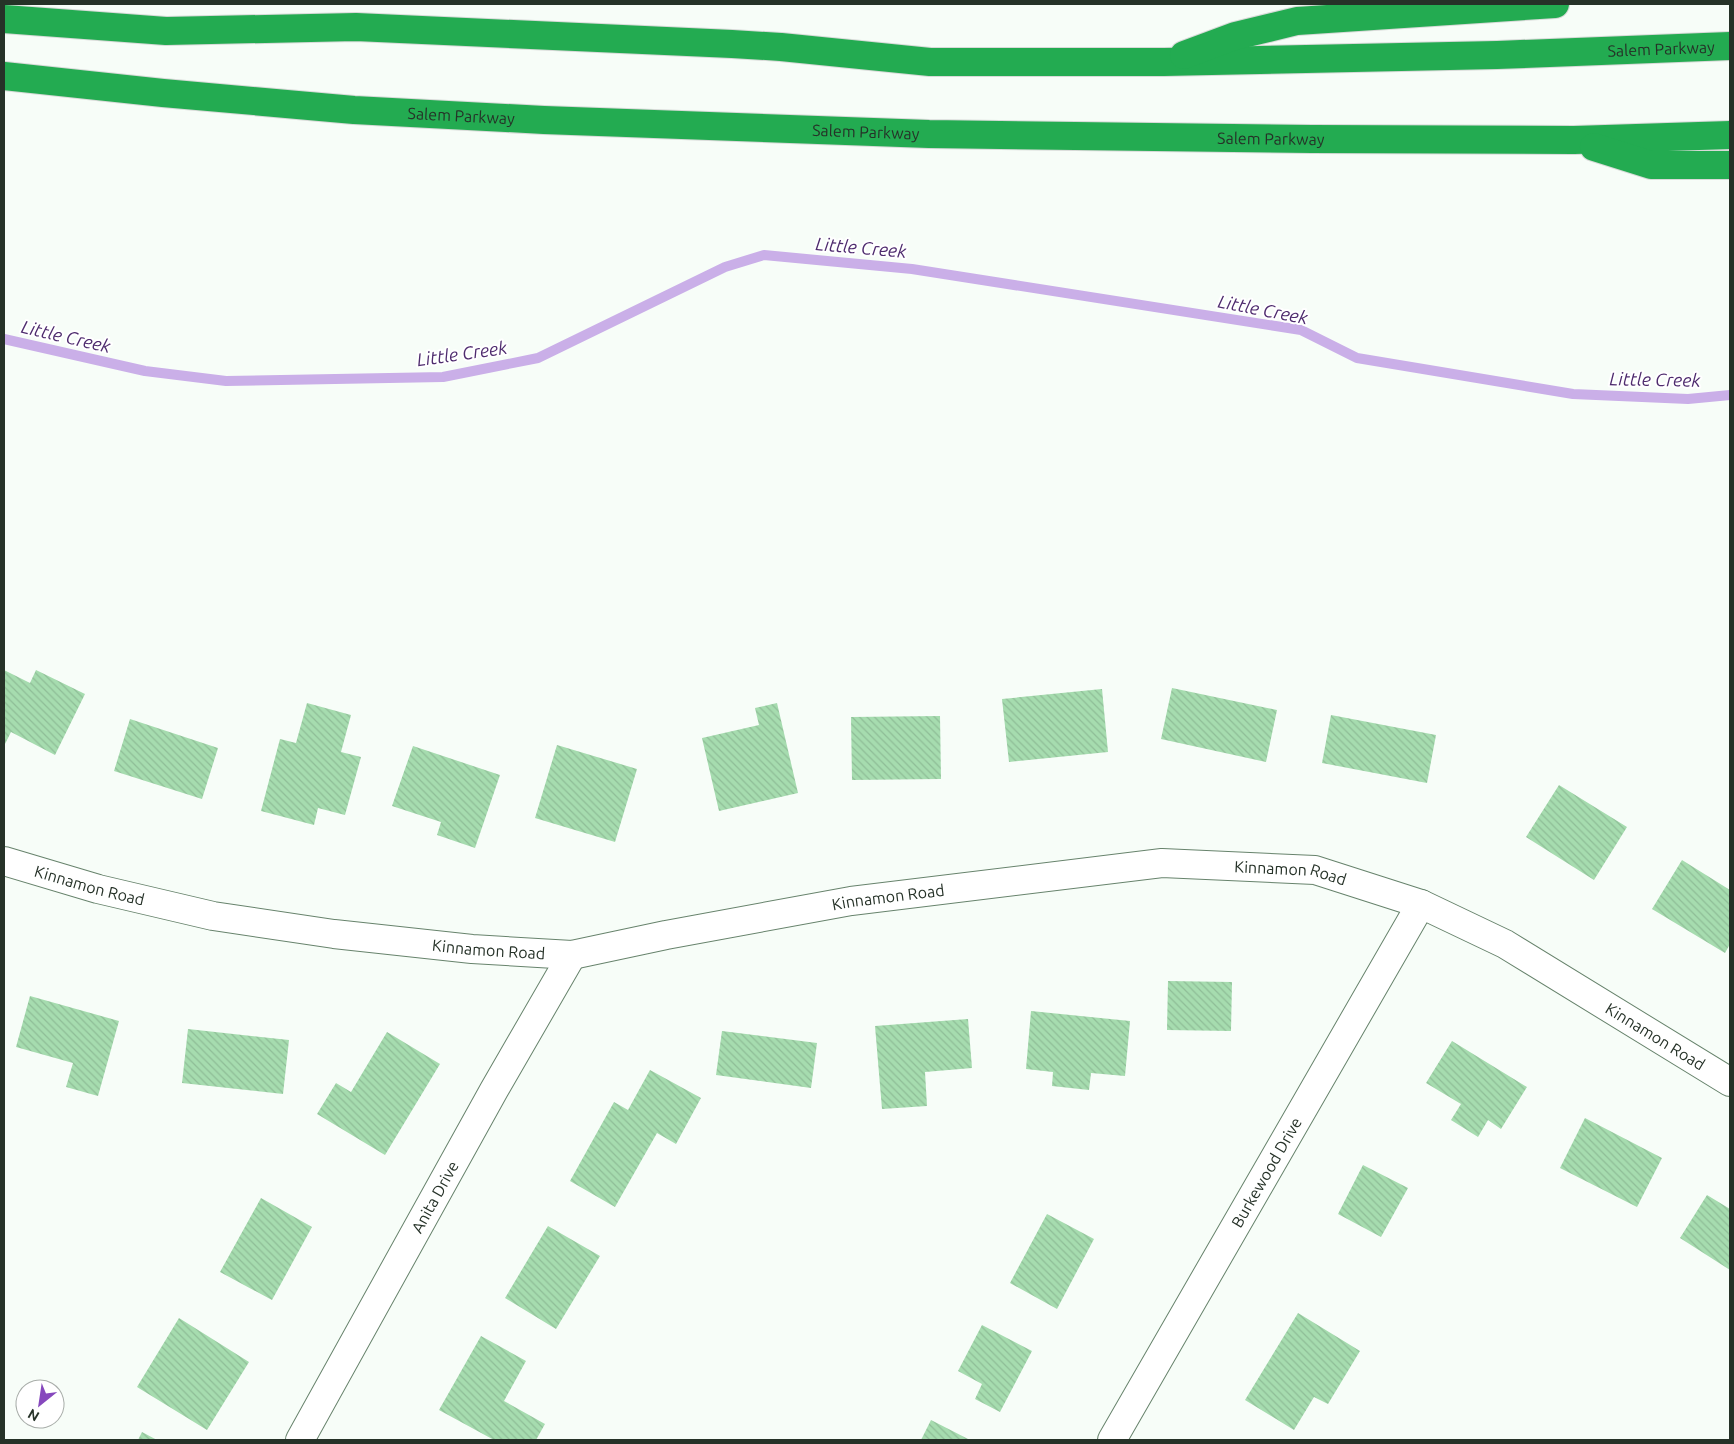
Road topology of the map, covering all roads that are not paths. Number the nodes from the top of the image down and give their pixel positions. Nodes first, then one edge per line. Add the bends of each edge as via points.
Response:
1 (1555, 4) edge
2 (4, 19) edge
3 (1730, 46) edge
4 (1164, 62) junction
5 (4, 76) edge
6 (1730, 135) edge
7 (1574, 140) junction
8 (1730, 164) edge
9 (4, 861) edge
10 (1421, 904) junction
11 (572, 954) junction
12 (1730, 1082) edge
13 (300, 1440) edge
14 (1112, 1440) edge

1 - 4 highway via 1297,21 1235,36
2 - 4 highway, Salem Parkway via 166,31 356,27 732,44 930,62
3 - 4 highway, Salem Parkway
5 - 7 highway, Salem Parkway via 354,110 544,120 939,134
6 - 7 highway, Salem Parkway
7 - 8 highway via 1651,165
9 - 11 street, Kinnamon Road via 98,889 213,916 334,934 472,949
10 - 11 street, Kinnamon Road via 1316,870 1162,863 850,901
10 - 12 street, Kinnamon Road via 1505,944
10 - 14 street, Burkewood Drive
11 - 13 street, Anita Drive

